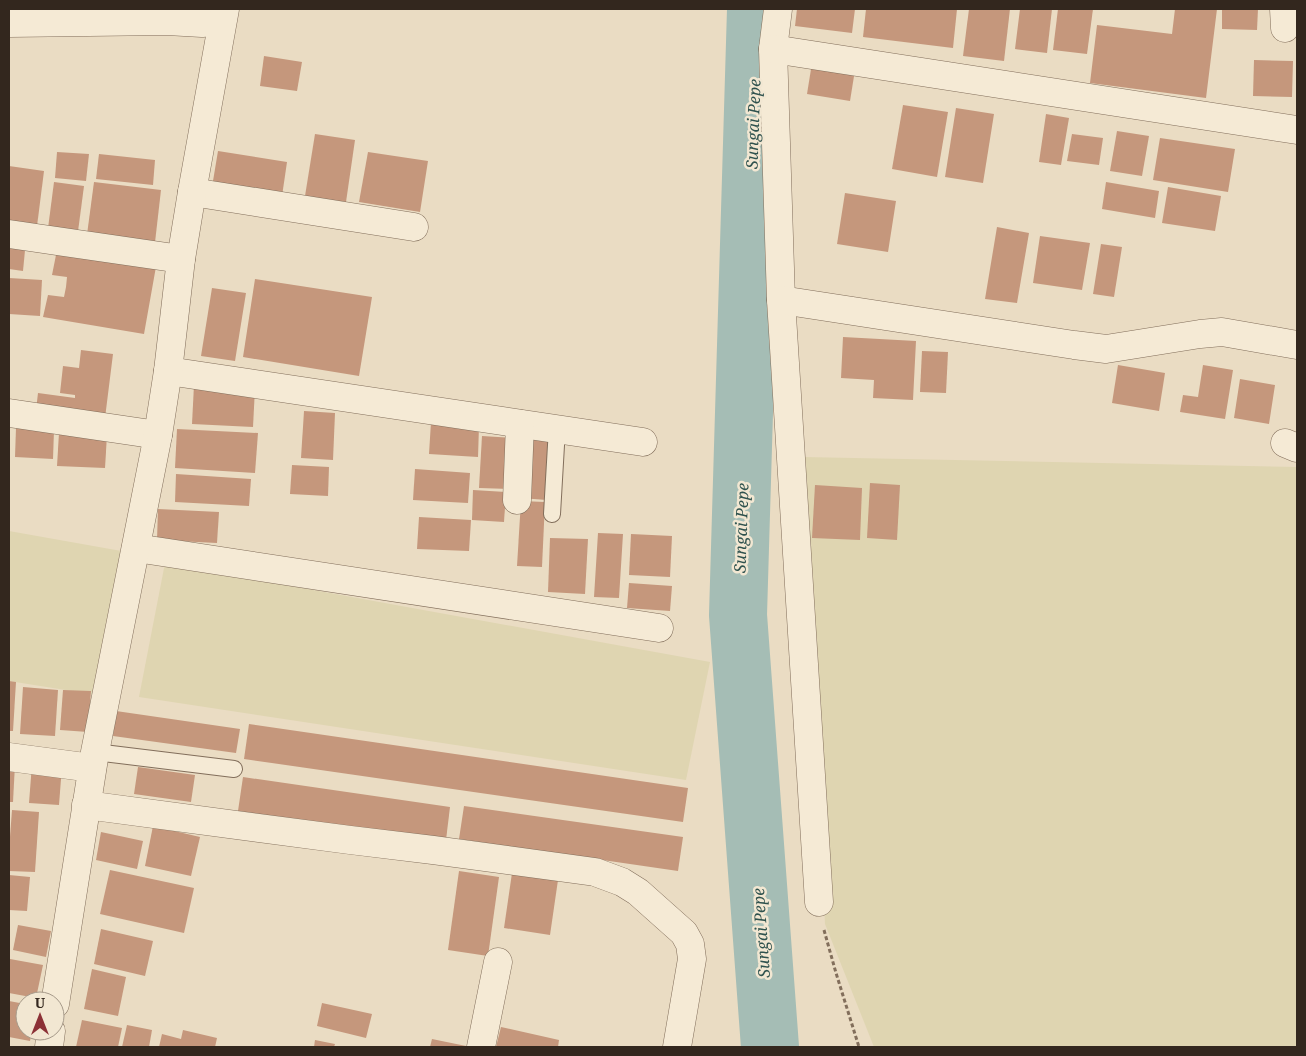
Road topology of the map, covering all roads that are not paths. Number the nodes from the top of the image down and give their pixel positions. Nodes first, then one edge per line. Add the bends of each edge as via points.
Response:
1 (778, 9) edge
2 (223, 15) edge
3 (9, 23) edge
4 (774, 49) junction
5 (1297, 130) edge
6 (192, 192) junction
7 (414, 227) dead end
8 (9, 234) edge
9 (181, 259) junction
10 (782, 300) junction
11 (1297, 345) edge
12 (168, 371) junction
13 (9, 414) edge
14 (520, 424) junction
15 (557, 428) junction
16 (158, 435) junction
17 (643, 442) dead end
18 (517, 500) dead end
19 (552, 514) dead end
20 (136, 548) junction
21 (659, 628) dead end
22 (9, 757) edge
23 (94, 760) junction
24 (234, 769) dead end
25 (86, 805) junction
26 (819, 902) road end
27 (498, 962) dead end
28 (57, 991) edge
29 (480, 1047) edge
30 (676, 1047) edge

1 - 4 street
2 - 3 street via 202,23
2 - 6 street
4 - 5 street
4 - 10 street
6 - 7 street
6 - 9 street
8 - 9 street
9 - 12 street
10 - 11 street via 1106,349 1222,332
10 - 26 street
12 - 14 street
12 - 16 street
13 - 16 street
14 - 15 street
14 - 18 street
15 - 17 street
15 - 19 lane
16 - 20 street
20 - 21 street
20 - 23 street
22 - 23 street
23 - 24 lane
23 - 25 street
25 - 28 street
25 - 30 street via 596,872 622,882 684,933 690,944 692,959
27 - 29 street

